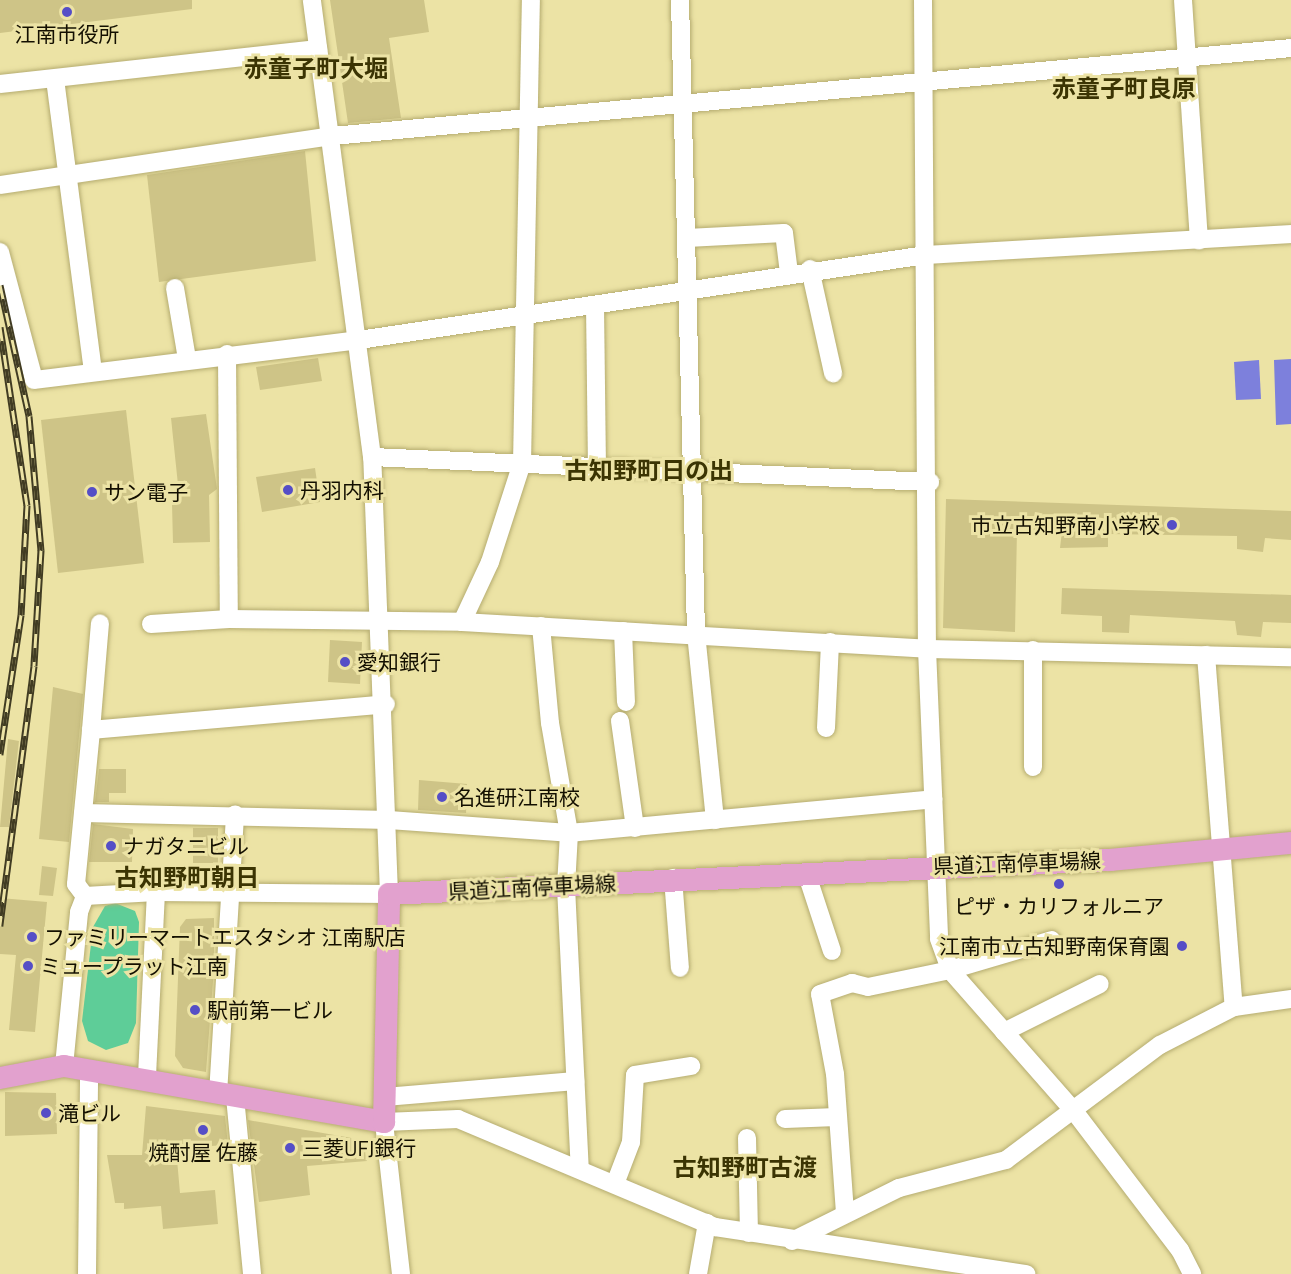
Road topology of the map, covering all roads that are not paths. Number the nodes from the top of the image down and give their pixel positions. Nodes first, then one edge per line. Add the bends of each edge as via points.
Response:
1 (312, 0) edge
2 (531, 0) edge
3 (680, 0) edge
4 (923, 0) edge
5 (1183, 0) edge
6 (1291, 48) edge
7 (318, 49) junction
8 (1185, 58) junction
9 (55, 79) junction
10 (923, 82) junction
11 (0, 84) edge
12 (684, 102) junction
13 (526, 118) junction
14 (332, 136) junction
15 (68, 175) junction
16 (0, 185) edge
17 (1291, 234) edge
18 (687, 238) junction
19 (1199, 240) junction
20 (0, 252) edge
21 (926, 255) junction
22 (810, 269) junction
23 (789, 273) junction
24 (176, 288) dead end
25 (689, 289) junction
26 (595, 305) junction
27 (525, 316) junction
28 (359, 340) junction
29 (227, 354) junction
30 (187, 360) junction
31 (93, 372) junction
32 (833, 373) dead end
33 (372, 457) junction
34 (522, 463) junction
35 (597, 466) junction
36 (694, 470) junction
37 (930, 482) junction
38 (229, 619) junction
39 (381, 620) junction
40 (462, 622) junction
41 (100, 623) dead end
42 (151, 624) dead end
43 (541, 626) junction
44 (623, 631) junction
45 (696, 633) junction
46 (830, 642) junction
47 (927, 649) junction
48 (1033, 650) junction
49 (1206, 655) junction
50 (1291, 657) edge
51 (626, 702) dead end
52 (386, 704) junction
53 (620, 720) dead end
54 (826, 728) dead end
55 (91, 730) junction
56 (1033, 767) dead end
57 (933, 799) junction
58 (83, 813) junction
59 (236, 814) junction
60 (389, 820) junction
61 (715, 820) junction
62 (635, 828) junction
63 (569, 833) junction
64 (1291, 843) edge
65 (1220, 848) junction
66 (935, 866) junction
67 (806, 872) junction
68 (673, 878) junction
69 (566, 886) junction
70 (156, 892) junction
71 (229, 893) junction
72 (389, 894) junction
73 (85, 896) junction
74 (1052, 940) dead end
75 (832, 951) dead end
76 (680, 968) dead end
77 (950, 970) junction
78 (1100, 984) dead end
79 (1291, 999) edge
80 (1234, 1007) junction
81 (1004, 1032) junction
82 (64, 1066) junction
83 (691, 1066) dead end
84 (89, 1071) junction
85 (147, 1077) junction
86 (0, 1078) edge
87 (575, 1081) junction
88 (226, 1095) junction
89 (385, 1097) junction
90 (1074, 1111) junction
91 (837, 1117) junction
92 (785, 1119) dead end
93 (384, 1122) junction
94 (747, 1138) dead end
95 (580, 1170) junction
96 (615, 1184) junction
97 (845, 1213) junction
98 (707, 1223) junction
99 (749, 1233) junction
100 (792, 1241) junction
101 (990, 1271) edge
102 (87, 1274) edge
103 (252, 1274) edge
104 (401, 1274) edge
105 (698, 1274) edge
106 (1026, 1274) edge
107 (1192, 1274) edge

1 - 7 street
2 - 13 street
3 - 12 street
4 - 10 street
5 - 8 street
6 - 8 street
7 - 9 street
7 - 14 street
8 - 10 street
8 - 19 street
9 - 11 street
9 - 15 street
10 - 12 street
10 - 21 street
12 - 13 street
12 - 18 street
13 - 14 street
13 - 27 street
14 - 15 street
14 - 28 street
15 - 16 street
15 - 31 street
17 - 19 street
18 - 23 street via 784,233
18 - 25 street
19 - 21 street
20 - 31 street via 34,380
21 - 22 street
21 - 37 street
22 - 23 street
22 - 32 street
23 - 25 street
24 - 30 street
25 - 26 street
25 - 36 street
26 - 27 street
26 - 35 street
27 - 28 street
27 - 34 street
28 - 29 street
28 - 33 street
29 - 30 street
29 - 38 street
30 - 31 street
33 - 34 street
33 - 39 street
34 - 35 street
34 - 40 street via 490,562
35 - 36 street
36 - 37 street
36 - 45 street
37 - 47 street
38 - 39 street
38 - 42 street
39 - 40 street
39 - 52 street
40 - 43 street
41 - 55 street
43 - 44 street
43 - 63 street
44 - 45 street
44 - 51 street
45 - 46 street
45 - 61 street
46 - 47 street
46 - 54 street
47 - 48 street
47 - 57 street
48 - 49 street
48 - 56 street
49 - 50 street
49 - 65 street
52 - 55 street
52 - 60 street
53 - 62 street
55 - 58 street
57 - 61 street
57 - 66 street
58 - 59 street
58 - 73 street via 76,884
59 - 60 street
59 - 71 street
60 - 63 street
60 - 72 street
61 - 62 street
62 - 63 street
63 - 69 street
64 - 65 main road, 県道江南停車場線
65 - 66 main road, 県道江南停車場線 via 1110,860
65 - 80 street
66 - 67 main road, 県道江南停車場線
66 - 77 street via 939,939
67 - 68 main road, 県道江南停車場線
67 - 75 street
68 - 69 main road, 県道江南停車場線
68 - 76 street
69 - 72 main road, 県道江南停車場線
69 - 87 street
70 - 71 street
70 - 73 street
70 - 85 street
71 - 72 street
71 - 88 street
72 - 89 main road
73 - 82 street via 79,912
74 - 77 street
77 - 81 street
77 - 91 street via 868,987 852,983 820,994
78 - 81 street
79 - 80 street
80 - 90 street via 1160,1045
81 - 90 street
82 - 84 main road
82 - 86 main road
83 - 96 street via 635,1074 631,1142
84 - 85 main road
84 - 102 street
85 - 88 main road
87 - 89 street
87 - 95 street
88 - 93 main road
88 - 103 street
89 - 93 main road
90 - 97 street via 1006,1160 899,1188
90 - 107 street via 1180,1250
91 - 92 street
91 - 97 street
93 - 95 street via 458,1119
93 - 104 street
94 - 99 street
95 - 96 street
96 - 98 street
97 - 100 street
98 - 99 street
98 - 105 street
99 - 100 street
100 - 101 street
101 - 106 street

